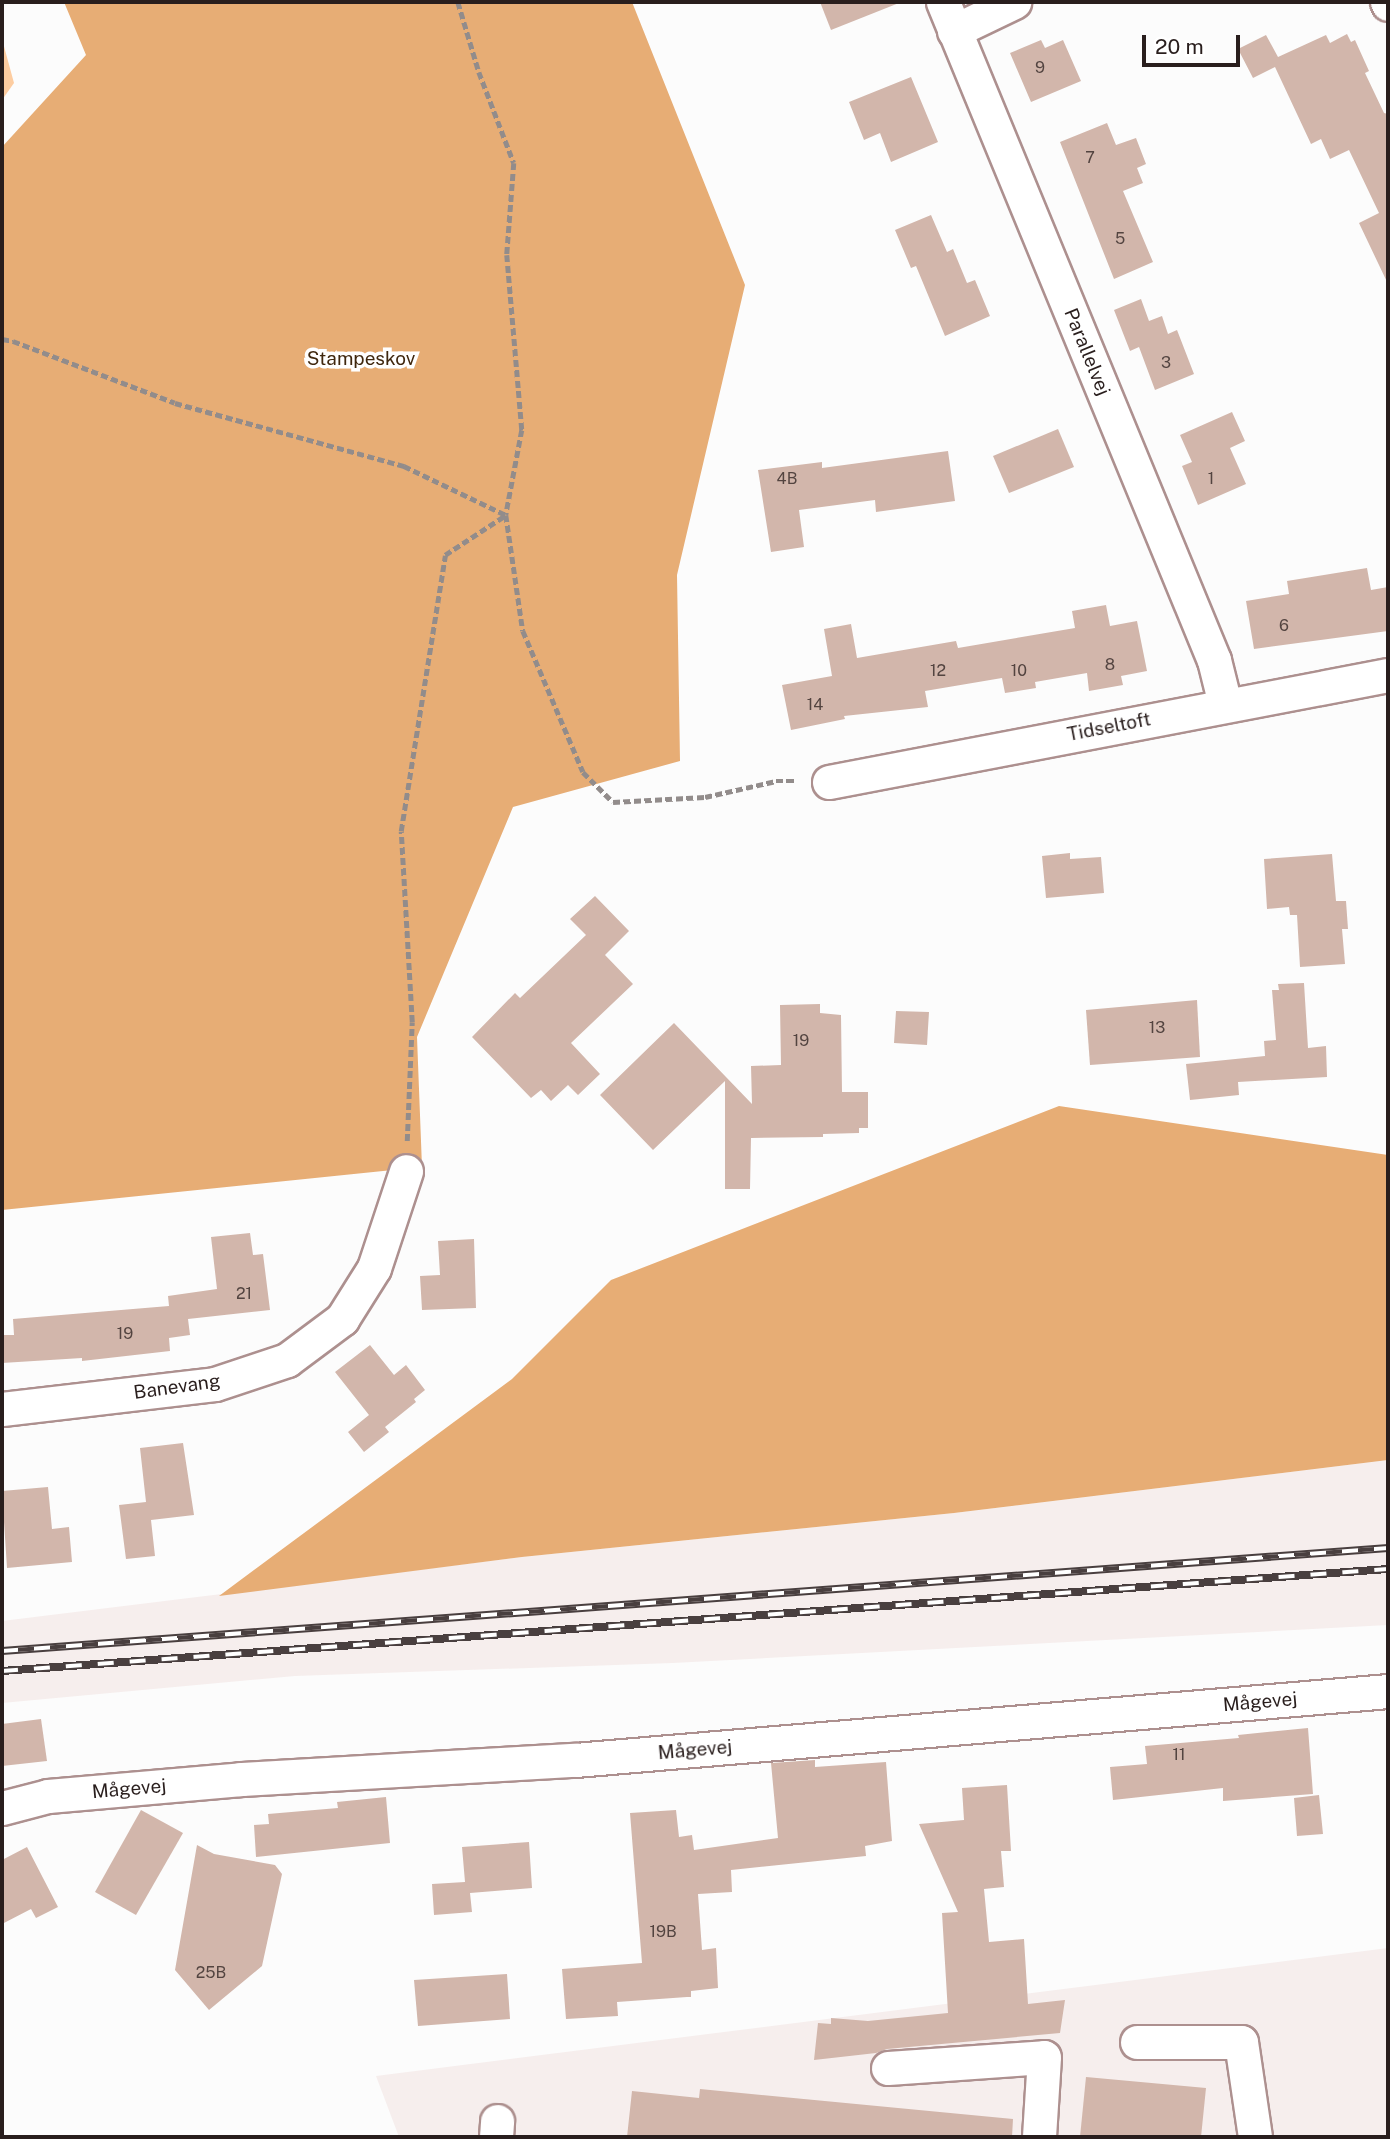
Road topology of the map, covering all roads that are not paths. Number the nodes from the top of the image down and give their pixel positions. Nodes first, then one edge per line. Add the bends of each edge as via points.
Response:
1 (1014, 2) edge
2 (948, 16) edge
3 (1388, 675) edge
4 (1225, 704) junction
5 (830, 782) road end
6 (406, 1171) road end
7 (2, 1409) edge
8 (1388, 1691) edge
9 (2, 1808) edge
10 (1137, 2042) dead end
11 (888, 2068) dead end
12 (1039, 2137) edge
13 (1255, 2137) edge

1 - 2 street
2 - 4 street, Parallelvej via 1214,660
3 - 4 street, Tidseltoft
4 - 5 street, Tidseltoft
6 - 7 street, Banevang via 374,1268 342,1319 287,1360 215,1384
8 - 9 street, Mågevej via 575,1760 241,1779 48,1796
10 - 13 street via 1241,2042
11 - 12 street via 1044,2057

